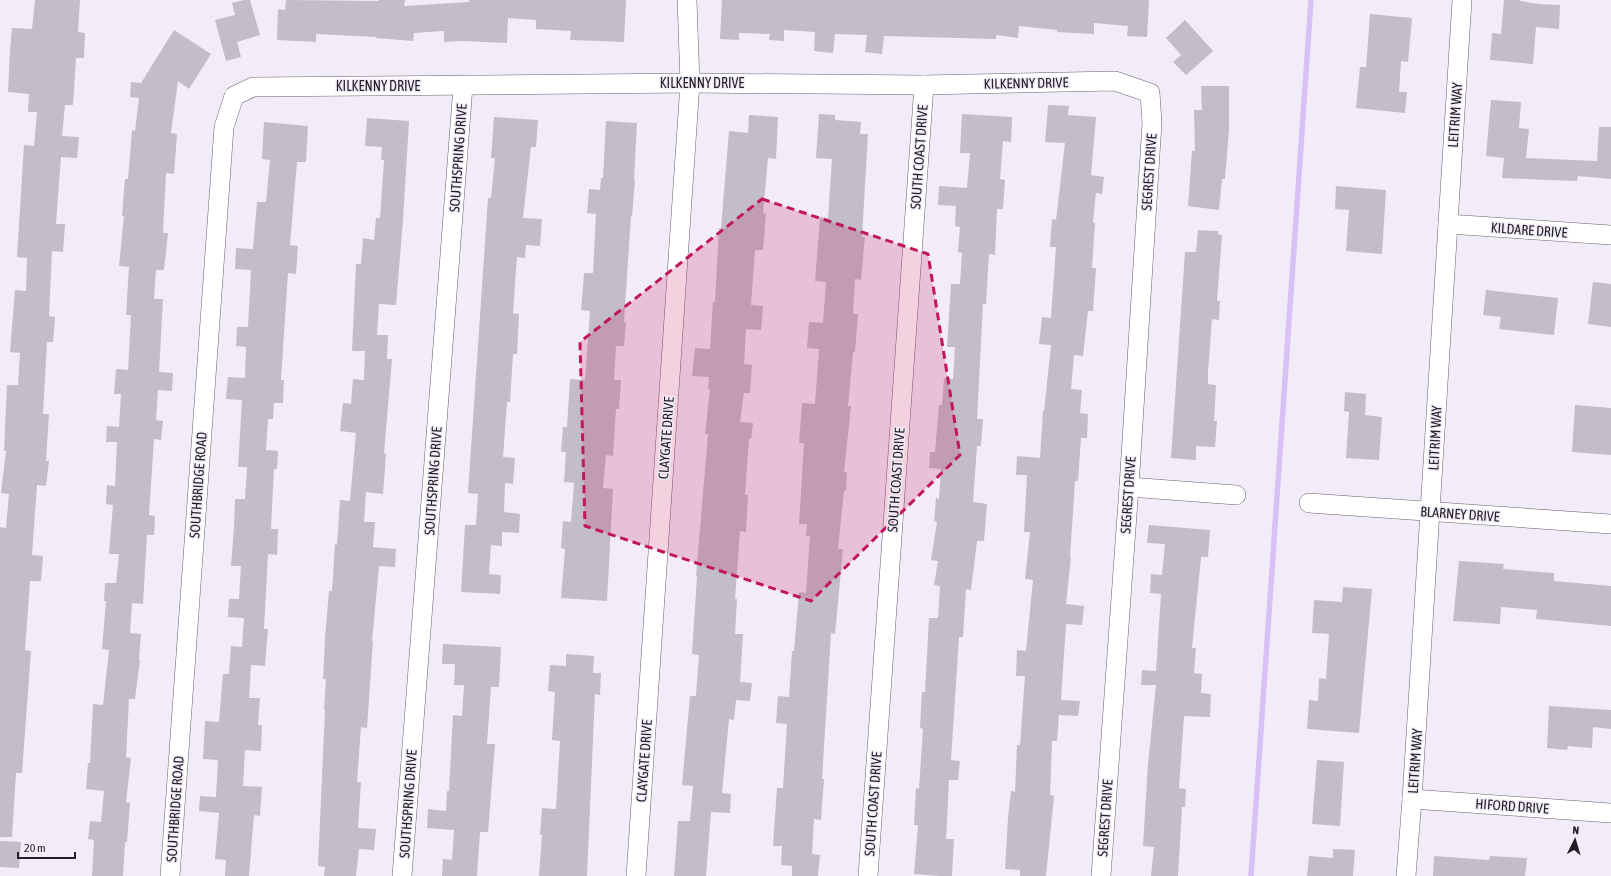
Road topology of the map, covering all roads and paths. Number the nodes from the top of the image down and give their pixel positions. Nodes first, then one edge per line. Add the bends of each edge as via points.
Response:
1 (687, 0) edge
2 (1462, 0) edge
3 (690, 83) junction
4 (924, 85) junction
5 (463, 86) junction
6 (234, 96) joint
7 (1151, 114) joint
8 (1448, 224) junction
9 (1611, 236) edge
10 (1129, 487) junction
11 (1236, 495) dead end
12 (1308, 504) dead end
13 (1430, 512) junction
14 (1611, 524) edge
15 (1412, 799) junction
16 (1611, 813) edge
17 (170, 876) edge
18 (402, 876) edge
19 (636, 876) edge
20 (868, 876) edge
21 (1101, 876) edge
22 (1406, 876) edge

1 - 3 street, CLAYGATE DRIVE
2 - 8 street, LEITRIM WAY
3 - 4 street, KILKENNY DRIVE
3 - 5 street, KILKENNY DRIVE
3 - 19 street, CLAYGATE DRIVE
4 - 7 street, KILKENNY DRIVE via 1115,81 1150,93
4 - 20 street, SOUTH COAST DRIVE
5 - 6 street, KILKENNY DRIVE via 253,87
5 - 18 street, SOUTHSPRING DRIVE
6 - 17 street, SOUTHBRIDGE ROAD via 224,127
7 - 10 street, SEGREST DRIVE
8 - 9 street, KILDARE DRIVE
8 - 13 street, LEITRIM WAY
10 - 11 street
10 - 21 street, SEGREST DRIVE
12 - 13 street, BLARNEY DRIVE
13 - 14 street, BLARNEY DRIVE
13 - 15 street, LEITRIM WAY
15 - 16 street, HIFORD DRIVE
15 - 22 street, LEITRIM WAY

